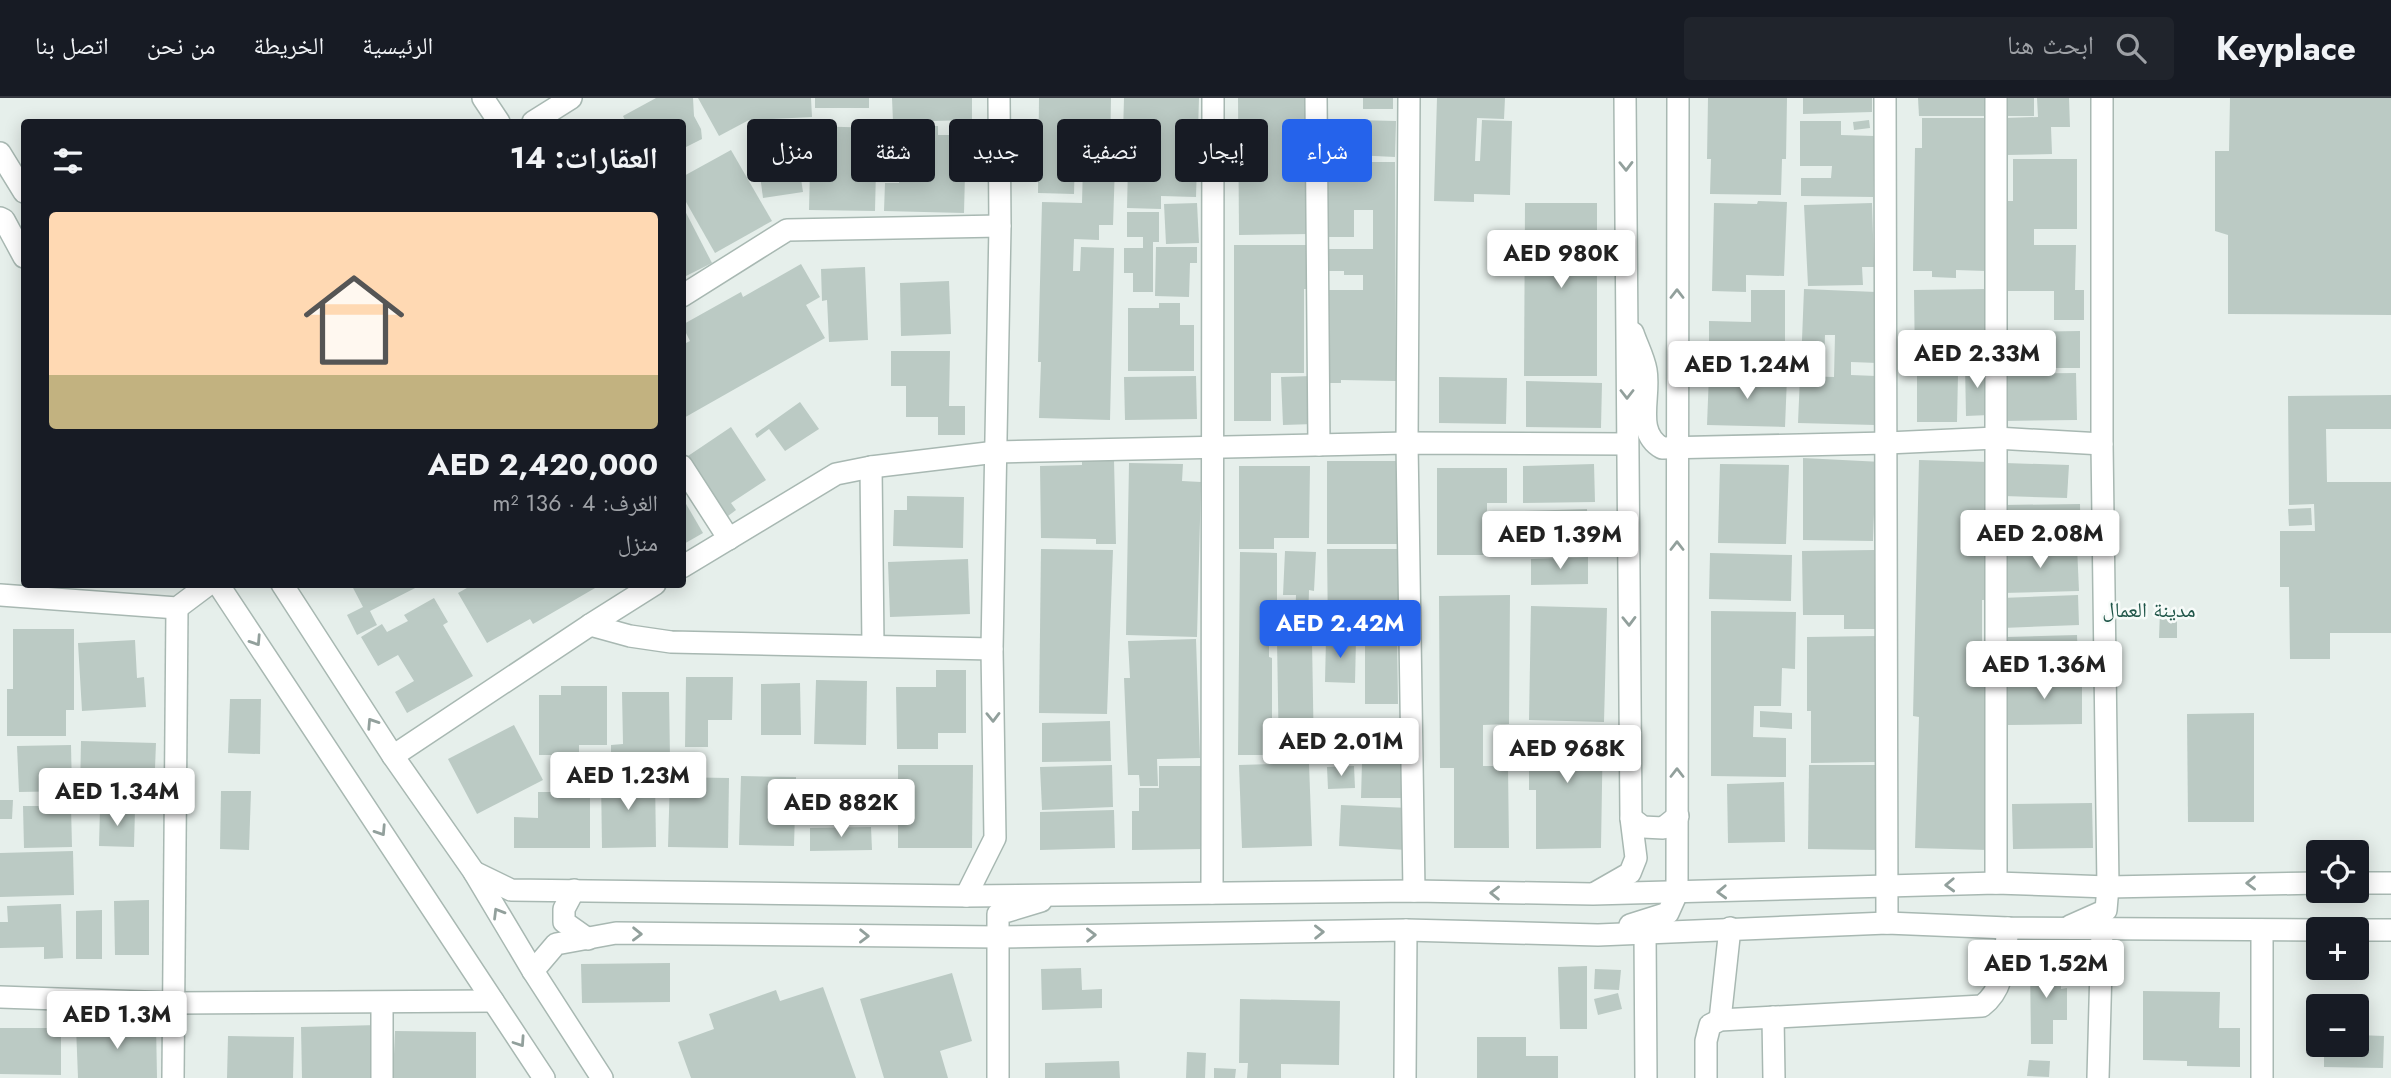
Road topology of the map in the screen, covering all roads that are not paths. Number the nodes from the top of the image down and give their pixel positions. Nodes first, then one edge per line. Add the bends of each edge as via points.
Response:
1 (483, 98) edge
2 (571, 98) edge
3 (999, 98) edge
4 (1213, 98) edge
5 (1316, 98) edge
6 (1409, 98) edge
7 (1625, 98) edge
8 (1678, 98) edge
9 (1885, 98) edge
10 (1996, 98) edge
11 (2102, 98) edge
12 (497, 119) edge
13 (538, 119) edge
14 (0, 153) edge
15 (21, 187) edge
16 (1, 225) edge
17 (1000, 226) junction
18 (21, 253) edge
19 (686, 293) edge
20 (1627, 317) junction
21 (1996, 438) junction
22 (1407, 443) junction
23 (1887, 443) junction
24 (1319, 444) junction
25 (1627, 444) junction
26 (2102, 444) junction
27 (1212, 447) junction
28 (1677, 447) junction
29 (996, 452) junction
30 (871, 467) junction
31 (686, 472) edge
32 (729, 539) junction
33 (686, 566) edge
34 (204, 588) edge
35 (221, 588) edge
36 (285, 588) edge
37 (649, 588) edge
38 (0, 595) edge
39 (177, 608) junction
40 (590, 625) junction
41 (873, 646) junction
42 (992, 649) junction
43 (393, 756) junction
44 (1678, 816) junction
45 (1631, 818) junction
46 (474, 872) junction
47 (1997, 883) junction
48 (2306, 883) edge
49 (2369, 883) edge
50 (2391, 883) edge
51 (1886, 887) junction
52 (2108, 887) junction
53 (574, 890) junction
54 (1414, 891) junction
55 (1212, 893) junction
56 (1677, 893) junction
57 (1061, 894) junction
58 (1593, 894) junction
59 (966, 896) junction
60 (1887, 923) junction
61 (1730, 928) junction
62 (2008, 928) junction
63 (2065, 928) junction
64 (1406, 930) junction
65 (2102, 930) junction
66 (2262, 930) junction
67 (2306, 930) edge
68 (2369, 930) edge
69 (2391, 930) edge
70 (1645, 932) junction
71 (1598, 935) junction
72 (998, 937) junction
73 (588, 939) junction
74 (533, 971) junction
75 (0, 997) edge
76 (493, 1001) junction
77 (173, 1003) junction
78 (382, 1003) junction
79 (1773, 1017) junction
80 (1720, 1020) junction
81 (173, 1078) edge
82 (382, 1078) edge
83 (544, 1078) edge
84 (602, 1078) edge
85 (998, 1078) edge
86 (1405, 1078) edge
87 (1646, 1078) edge
88 (1706, 1078) edge
89 (1774, 1078) edge
90 (2098, 1078) edge
91 (2262, 1078) edge

1 - 12 street
2 - 13 street
3 - 17 street
4 - 27 street
5 - 24 street
6 - 22 street
7 -> 20 street
28 -> 8 street
9 - 23 street
10 - 21 street
11 - 26 street
14 - 15 street
16 - 18 street
17 - 19 street via 787,230
17 - 29 street
20 -> 25 street
20 - 28 street via 1646,370 1646,430 1662,448
21 - 23 street
21 - 26 street
21 - 47 street
22 - 24 street
22 - 25 street
22 - 54 street
23 - 28 street
23 - 51 street
24 - 27 street
25 -> 45 street
26 - 52 street
27 - 29 street
27 - 55 street
44 -> 28 street
29 - 30 street
29 - 42 street
30 - 32 street via 836,474
30 - 41 street
31 - 32 street
32 - 33 street
34 - 39 street
35 -> 76 street
43 -> 36 street
37 - 40 street
38 - 39 street
39 - 77 street
40 - 41 street via 671,642
40 - 43 street
41 - 42 street
42 -> 59 street via 995,838
43 - 46 street
44 - 45 street via 1663,828 1643,827
44 - 56 street
45 - 58 street via 1636,858 1630,873
46 - 53 street via 511,890
74 -> 46 street
47 -> 51 street
47 - 52 street
48 -> 52 street
49 - 50 street
51 -> 56 street
51 - 60 street
52 - 63 street via 2106,910
53 - 59 street
53 - 73 street via 564,909 564,922
54 - 55 street
58 -> 54 street
55 - 57 street
56 - 58 street
56 - 71 street via 1668,913
57 - 59 street
57 - 72 street via 998,914
60 - 61 street
60 - 62 street
61 - 70 street
61 - 80 street
62 - 63 street
62 - 79 street via 2000,982 1994,997 1982,1006
63 - 65 street
64 - 71 street
72 -> 64 street
64 - 86 street
65 - 66 street
65 - 90 street
66 - 67 street
66 - 91 street
68 - 69 street
70 - 71 street
70 - 87 street
73 -> 72 street via 615,933
72 - 85 street
73 - 74 street via 556,944
74 - 84 street
75 - 77 street
76 - 78 street
76 -> 83 street
77 - 78 street
77 - 81 street
78 - 82 street
79 - 80 street
79 - 89 street
80 - 88 street via 1710,1025 1706,1041

